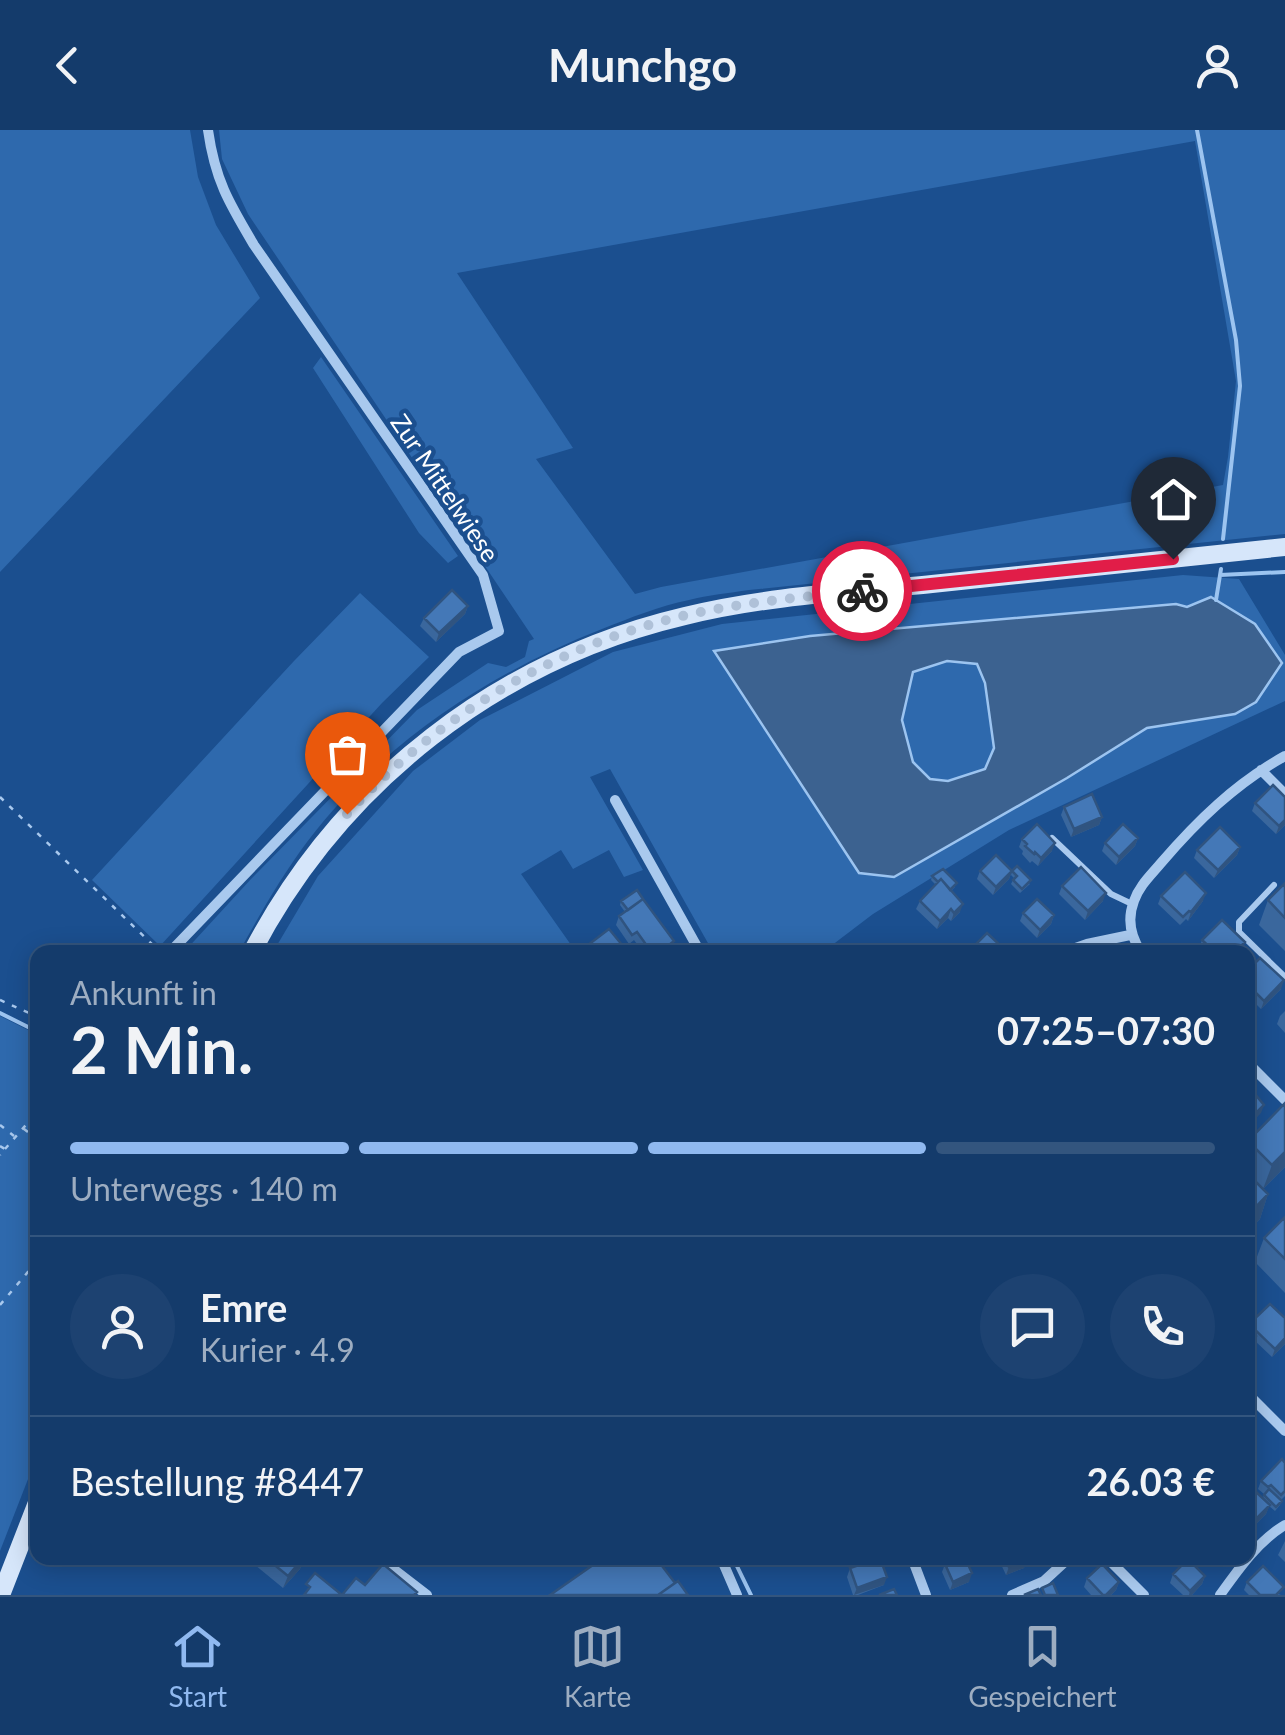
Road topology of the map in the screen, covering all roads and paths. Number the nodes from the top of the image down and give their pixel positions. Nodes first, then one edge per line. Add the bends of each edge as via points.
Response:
1 (208, 130) edge
2 (1285, 547) edge
3 (1285, 756) edge
4 (1260, 770) junction
5 (1285, 794) edge
6 (0, 797) edge
7 (615, 800) dead end
8 (1052, 838) edge
9 (1274, 886) dead end
10 (1132, 904) junction
11 (1130, 935) junction
12 (153, 945) edge
13 (177, 945) edge
14 (256, 945) edge
15 (696, 945) edge
16 (1084, 945) edge
17 (1136, 945) edge
18 (1253, 945) edge
19 (1255, 947) edge
20 (1285, 976) edge
21 (0, 1000) edge
22 (30, 1013) edge
23 (1255, 1069) edge
24 (1283, 1095) edge
25 (30, 1120) edge
26 (0, 1124) edge
27 (23, 1128) junction
28 (30, 1134) edge
29 (15, 1137) junction
30 (2, 1147) edge
31 (0, 1155) edge
32 (30, 1269) edge
33 (0, 1305) edge
34 (1255, 1401) edge
35 (1285, 1431) edge
36 (30, 1521) edge
37 (1285, 1524) edge
38 (1255, 1552) edge
39 (388, 1565) edge
40 (723, 1565) edge
41 (915, 1565) edge
42 (1061, 1565) edge
43 (1113, 1565) edge
44 (1242, 1565) edge
45 (1, 1595) edge
46 (427, 1595) edge
47 (737, 1595) edge
48 (926, 1595) edge
49 (1012, 1595) edge
50 (1144, 1595) edge
51 (1220, 1595) edge

1 - 13 street, Zur Mittelwiese via 224,194 483,575 499,631 458,652
2 - 14 main road via 766,601 658,622 585,647 473,706 389,772 312,857
3 - 4 street
4 - 5 street
4 - 10 street via 1173,849
6 - 12 path
7 - 15 street
8 - 10 lane via 1111,894
9 - 18 lane via 1238,922
10 - 11 street
11 - 16 street
11 - 17 street
19 - 20 lane
21 - 22 path
23 - 24 street
25 - 27 path
26 - 29 path
27 - 28 path
27 - 29 path
29 - 30 path
30 - 31 path
32 - 33 path
34 - 35 street
36 - 45 main road
37 - 38 street
39 - 46 street
40 - 47 street
41 - 48 street
42 - 49 street
43 - 50 street
44 - 51 street

